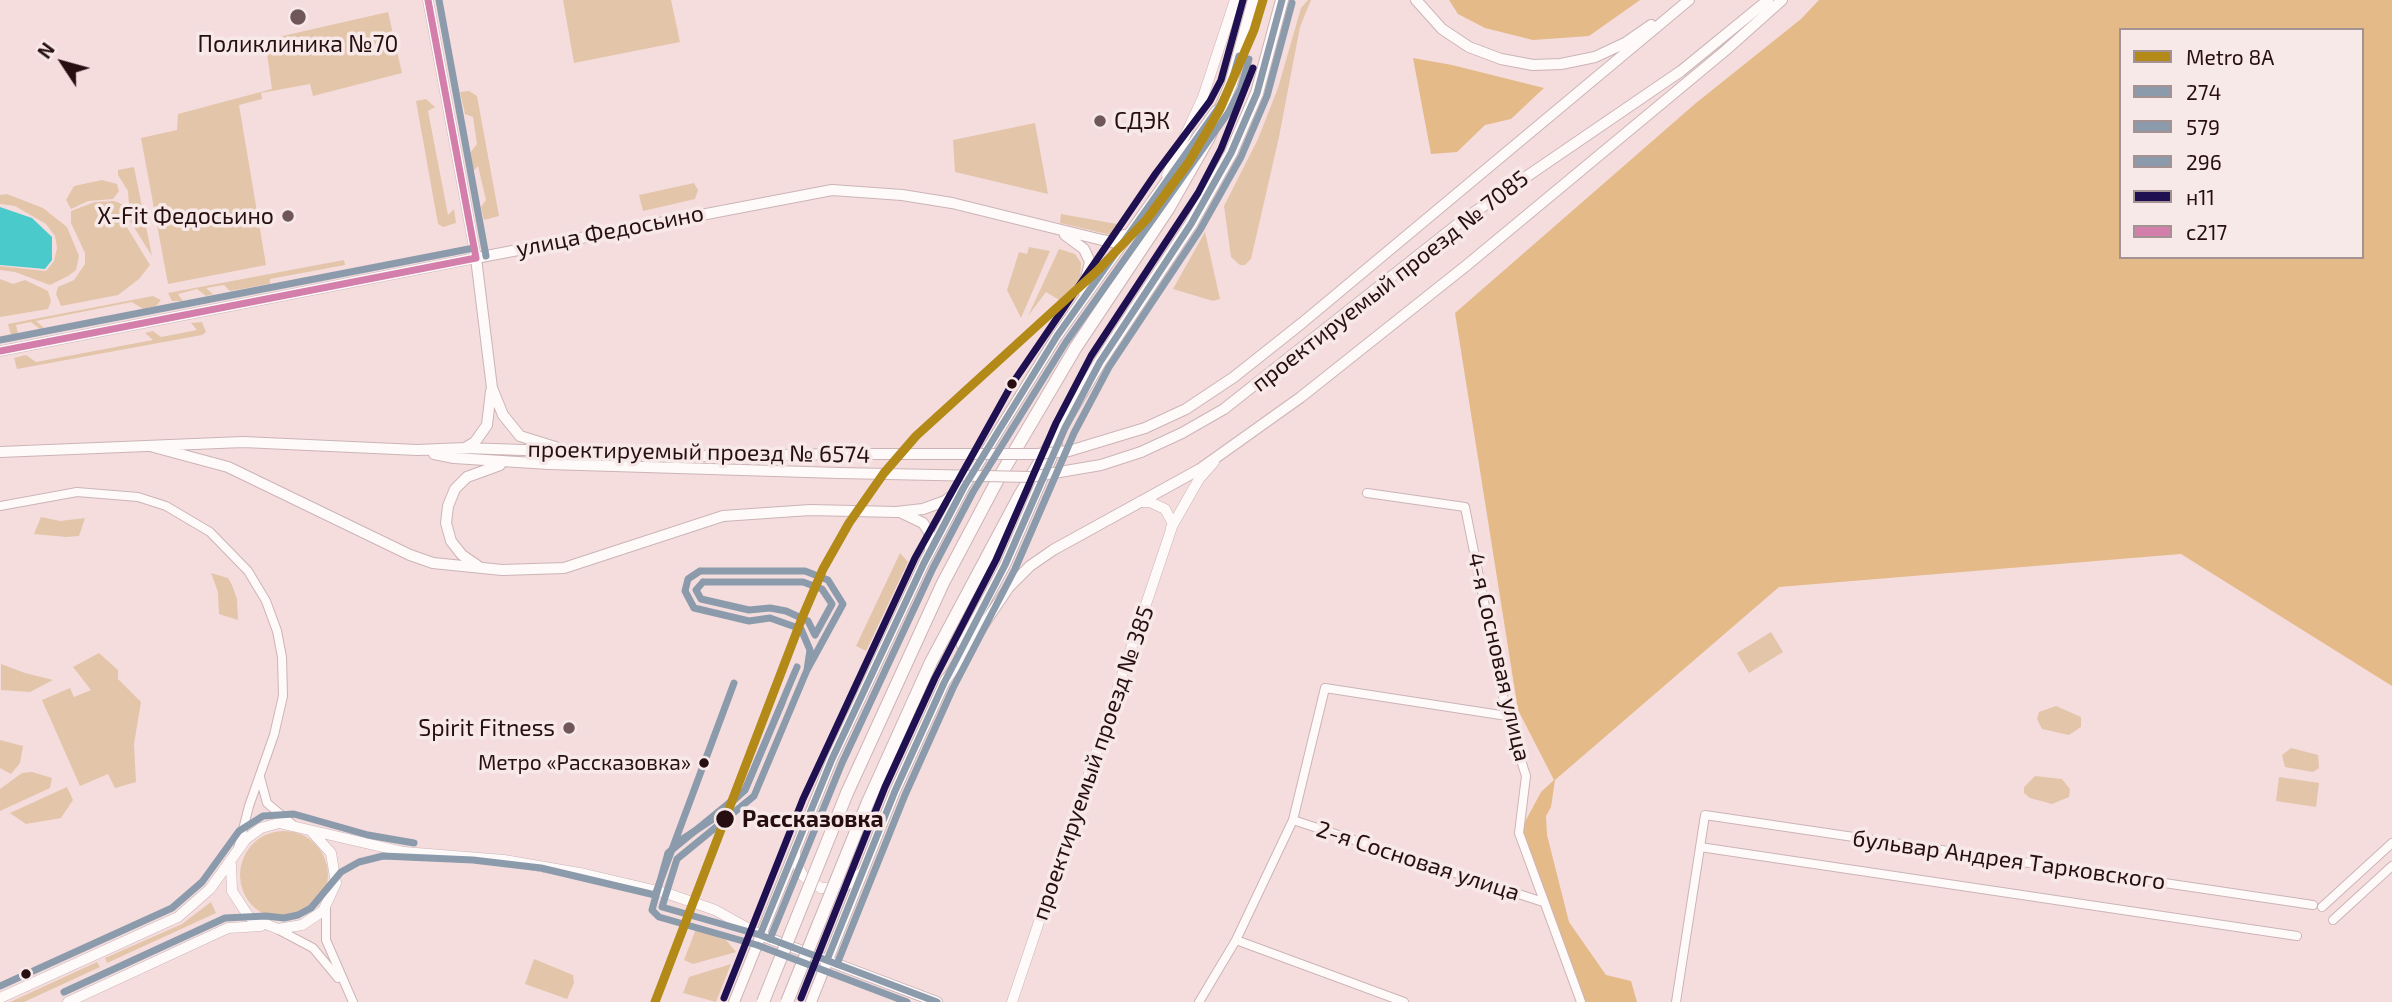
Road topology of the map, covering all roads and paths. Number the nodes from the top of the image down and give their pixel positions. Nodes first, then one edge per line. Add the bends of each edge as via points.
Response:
1 (428, 0) edge
2 (1236, 0) edge
3 (1254, 0) edge
4 (1282, 0) edge
5 (1416, 0) edge
6 (1689, 0) edge
7 (1768, 0) edge
8 (1782, 0) edge
9 (1231, 84) junction
10 (1165, 179) junction
11 (1136, 224) junction
12 (1057, 230) junction
13 (475, 258) junction
14 (1077, 305) junction
15 (0, 351) edge
16 (1100, 362) junction
17 (492, 388) junction
18 (1145, 428) joint
19 (150, 446) junction
20 (465, 448) junction
21 (417, 450) junction
22 (568, 451) junction
23 (1226, 451) junction
24 (0, 452) edge
25 (1141, 452) joint
26 (518, 462) junction
27 (964, 487) junction
28 (1367, 493) dead end
29 (1138, 502) junction
30 (0, 506) edge
31 (896, 512) junction
32 (1172, 526) junction
33 (930, 552) junction
34 (481, 568) junction
35 (944, 683) junction
36 (1507, 716) junction
37 (260, 774) junction
38 (1293, 820) junction
39 (292, 824) junction
40 (309, 830) junction
41 (797, 840) junction
42 (2392, 842) edge
43 (1700, 846) junction
44 (236, 851) junction
45 (865, 866) junction
46 (2392, 866) edge
47 (1543, 902) junction
48 (327, 906) junction
49 (2333, 920) dead end
50 (265, 926) junction
51 (278, 929) junction
52 (760, 935) junction
53 (2297, 936) dead end
54 (1236, 940) junction
55 (827, 960) junction
56 (348, 992) junction
57 (0, 998) edge
58 (68, 1002) edge
59 (353, 1002) edge
60 (734, 1002) edge
61 (763, 1002) edge
62 (787, 1002) edge
63 (811, 1002) edge
64 (937, 1002) edge
65 (1012, 1002) edge
66 (1199, 1002) edge
67 (1404, 1002) edge
68 (1581, 1002) edge
69 (1676, 1002) edge

1 - 13 street
2 - 10 street via 1203,97
3 - 9 main road
4 - 16 main road via 1257,93 1231,153
5 - 6 main road via 1441,29 1469,47 1533,65 1595,57 1625,43
6 - 18 main road, проектируемый проезд № 7085 via 1292,331 1186,409
7 - 25 main road, проектируемый проезд № 7085 via 1681,71 1463,220 1224,409
8 - 23 main road via 1467,265
9 - 10 main road via 1200,135
9 - 61 main road, bridge via 1183,184 1076,347 996,481 943,583 847,793
10 - 11 main road
11 - 12 main road, улица Федосьино via 1113,242
11 - 14 main road
12 - 13 main road, улица Федосьино via 917,197 832,190
12 - 14 main road via 1084,249 1090,261
13 - 15 street, улица Федосьино
13 - 17 main road
14 - 27 main road
16 - 35 main road
16 - 62 main road, bridge via 963,597 868,802
17 - 20 main road via 487,425
17 - 22 main road via 513,431
18 - 22 main road, проектируемый проезд № 6574, bridge via 1069,451 1037,454 699,456
19 - 21 main road, проектируемый проезд № 6574 via 243,442
19 - 24 main road, проектируемый проезд № 6574
19 - 34 main road via 228,467 410,555
20 - 21 main road, проектируемый проезд № 6574
20 - 22 main road, проектируемый проезд № 6574
21 - 26 main road, проектируемый проезд № 6574 via 454,458
23 - 29 main road
23 - 32 street, проектируемый проезд № 385 via 1199,479
25 - 26 main road, проектируемый проезд № 6574, bridge via 1101,465 1030,477
26 - 34 main road via 475,472 451,497 446,514 451,541
27 - 31 main road via 934,505
27 - 33 main road
28 - 36 street, 4-я Сосновая улица via 1465,507
29 - 32 street via 1165,509
29 - 35 main road via 1030,566 1009,587
30 - 37 street via 77,492 129,495 166,506 225,544 261,591 282,657 282,707
31 - 33 main road via 923,523 931,540
31 - 34 main road via 810,510 723,516 564,568
32 - 65 street, проектируемый проезд № 385
33 - 41 main road
35 - 45 main road
36 - 38 street via 1325,688
36 - 47 street, 4-я Сосновая улица via 1526,776 1519,833
37 - 39 street via 267,803
37 - 44 street
38 - 47 street, 2-я Сосновая улица
38 - 54 street
39 - 40 street
39 - 44 street via 261,828
40 - 48 street via 327,847 335,864 335,883
40 - 52 street via 404,852 504,860 585,874 715,910
41 - 45 street via 798,870 821,888 844,887
41 - 52 main road
42 - 43 street, бульвар Андрея Тарковского via 2317,906 1705,815
43 - 53 street, бульвар Андрея Тарковского
43 - 69 street
44 - 50 street via 230,872 234,897 249,917
44 - 57 street via 211,889 178,917
45 - 55 main road
46 - 49 street
47 - 68 street, 4-я Сосновая улица
48 - 51 street via 308,923
48 - 56 street via 326,940
50 - 51 street
50 - 58 street via 228,928
51 - 56 street via 313,948
52 - 55 main road
52 - 60 main road
54 - 66 street
54 - 67 street
55 - 63 main road
55 - 64 main road
56 - 59 street

